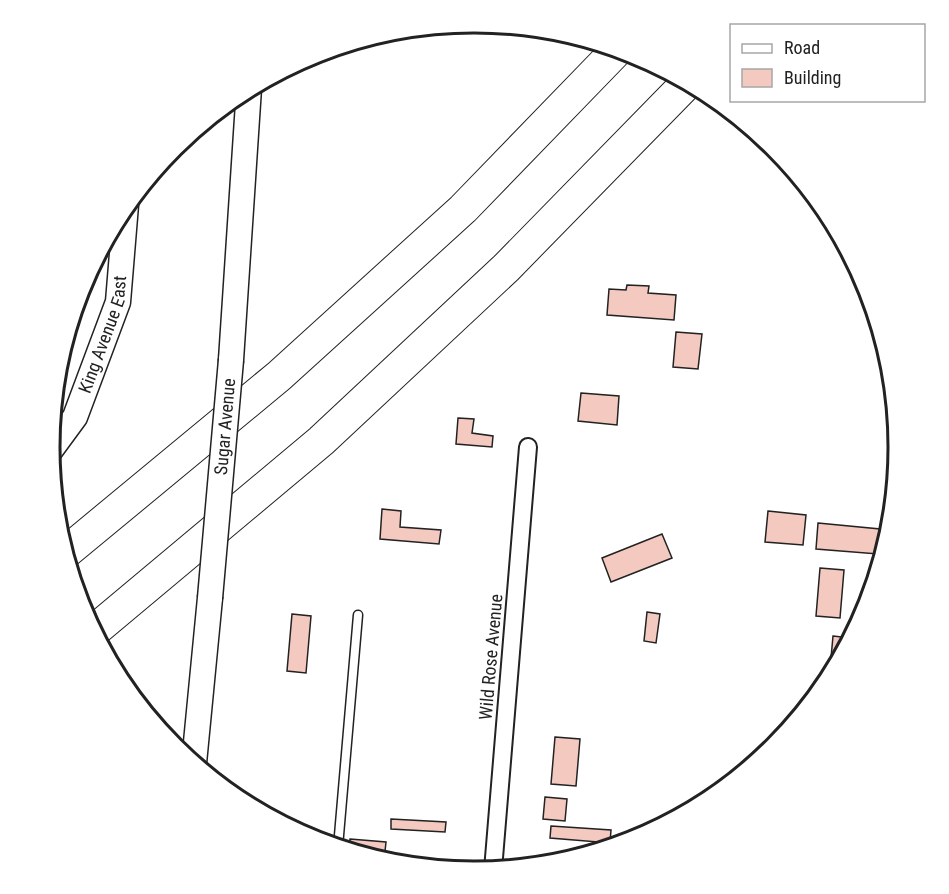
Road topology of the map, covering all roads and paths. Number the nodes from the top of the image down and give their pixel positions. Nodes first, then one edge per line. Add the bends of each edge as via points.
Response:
1 (611, 56) edge
2 (682, 88) edge
3 (248, 100) edge
4 (124, 226) edge
5 (60, 437) edge
6 (528, 447) dead end
7 (73, 546) edge
8 (358, 615) dead end
9 (101, 625) edge
10 (195, 752) edge
11 (339, 838) edge
12 (494, 860) edge

1 - 7 highway via 454,217 279,376
2 - 9 highway via 506,268 321,441
3 - 10 main road, Sugar Avenue, bridge via 231,360
4 - 5 main road, King Avenue East via 118,302 75,417
6 - 12 street, Wild Rose Avenue
8 - 11 lane

